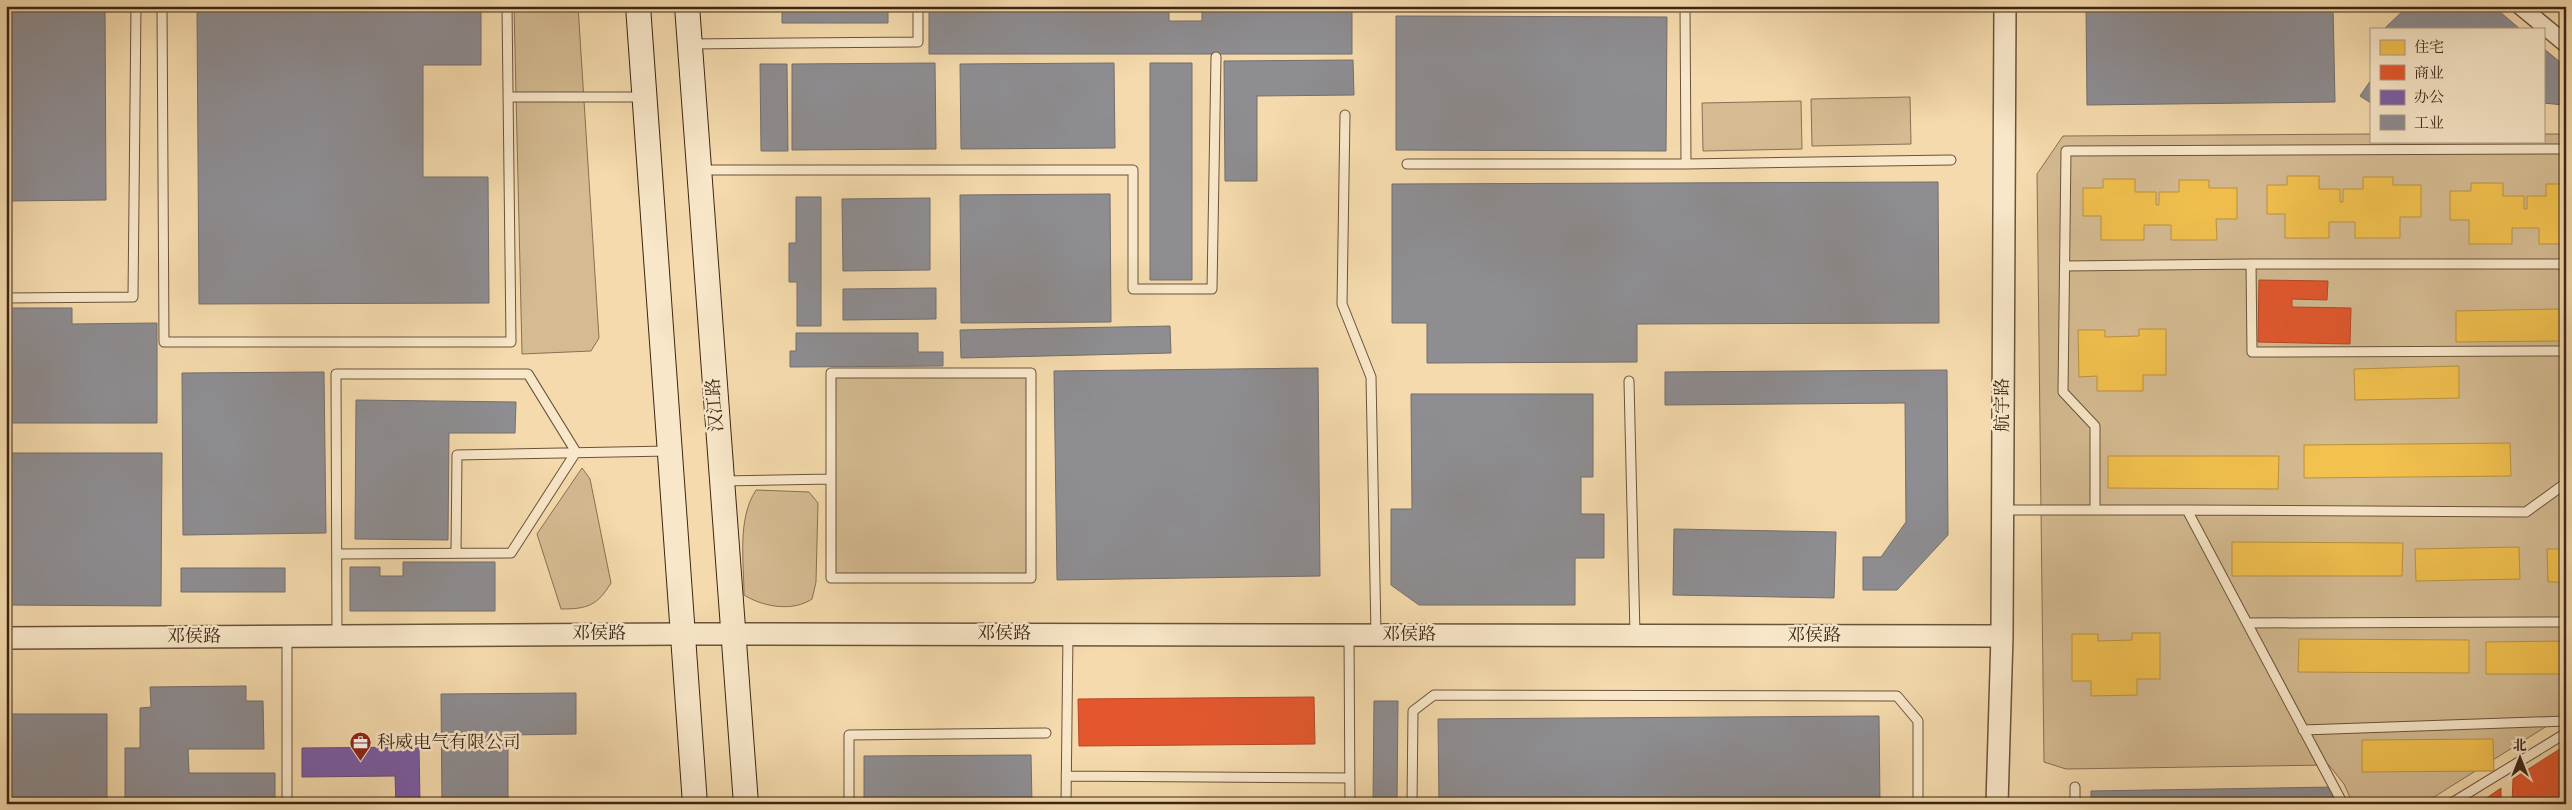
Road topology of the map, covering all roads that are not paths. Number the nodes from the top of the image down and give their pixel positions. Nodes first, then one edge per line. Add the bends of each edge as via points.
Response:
1 (136, 6) edge
2 (162, 6) edge
3 (507, 6) edge
4 (638, 6) edge
5 (687, 6) edge
6 (918, 6) edge
7 (1685, 6) edge
8 (2005, 6) edge
9 (2520, 6) edge
10 (690, 44) junction
11 (2566, 44) edge
12 (1216, 57) dead end
13 (508, 97) junction
14 (645, 97) junction
15 (1345, 115) dead end
16 (2566, 149) edge
17 (1951, 160) dead end
18 (1407, 164) dead end
19 (1686, 164) junction
20 (699, 170) junction
21 (2251, 264) junction
22 (2566, 264) edge
23 (2065, 266) junction
24 (6, 298) edge
25 (2566, 351) edge
26 (1629, 381) dead end
27 (670, 451) junction
28 (576, 452) junction
29 (832, 479) junction
30 (722, 482) junction
31 (2566, 483) edge
32 (2002, 510) junction
33 (2095, 510) junction
34 (2187, 510) junction
35 (456, 553) junction
36 (337, 554) junction
37 (2566, 622) edge
38 (2247, 623) junction
39 (683, 634) junction
40 (734, 634) junction
41 (1068, 634) junction
42 (1349, 635) junction
43 (1376, 635) junction
44 (1635, 635) junction
45 (287, 636) junction
46 (337, 636) junction
47 (2002, 636) junction
48 (6, 638) edge
49 (2566, 721) edge
50 (2303, 730) junction
51 (1046, 733) dead end
52 (2566, 733) edge
53 (1066, 776) junction
54 (1350, 778) junction
55 (2075, 788) dead end
56 (287, 804) edge
57 (695, 804) edge
58 (746, 804) edge
59 (850, 804) edge
60 (1066, 804) edge
61 (1350, 804) edge
62 (1412, 804) edge
63 (1918, 804) edge
64 (1997, 804) edge
65 (2075, 804) edge
66 (2343, 804) edge
67 (2450, 804) edge

1 - 24 lane via 133,297
2 - 13 lane via 164,342 512,342
3 - 13 lane
4 - 14 main road
5 - 10 main road, 汉江路
6 - 10 lane via 918,42
7 - 19 lane
8 - 32 street, 航宇路
9 - 11 street
10 - 20 main road, 汉江路
12 - 20 lane via 1212,289 1133,289 1133,170
13 - 14 lane
14 - 27 main road
15 - 43 lane via 1342,304 1371,377
16 - 23 lane via 2066,151
17 - 19 lane
18 - 19 lane
20 - 30 main road, 汉江路
21 - 22 lane
21 - 23 lane
21 - 25 lane via 2252,352
23 - 33 lane via 2063,392 2095,426
26 - 44 lane
27 - 28 lane
27 - 39 main road
28 - 35 lane via 511,553
28 - 35 lane via 457,455
28 - 36 lane via 528,374 336,374
29 - 29 lane via 832,578 1031,578 1031,373 832,373
29 - 30 lane
30 - 40 main road, 汉江路
31 - 34 lane via 2526,512
32 - 33 lane
32 - 47 street, 航宇路
33 - 34 lane
34 - 38 lane
35 - 36 lane
36 - 46 lane
37 - 38 lane
38 - 50 lane
39 - 40 street, 邓侯路
39 - 46 street, 邓侯路
39 - 57 main road
40 - 41 street, 邓侯路
40 - 58 main road, 汉江路
41 - 42 street, 邓侯路
41 - 53 lane
42 - 43 street, 邓侯路
42 - 54 lane
43 - 44 street, 邓侯路
44 - 47 street, 邓侯路
45 - 46 street, 邓侯路
45 - 48 street, 邓侯路
45 - 56 lane
47 - 64 street, 航宇路
49 - 50 lane
50 - 66 lane
51 - 59 lane via 849,735
52 - 67 lane
53 - 54 lane
53 - 60 lane
54 - 61 lane
55 - 65 lane
62 - 63 lane via 1413,711 1434,695 1464,695 1896,696 1918,721

